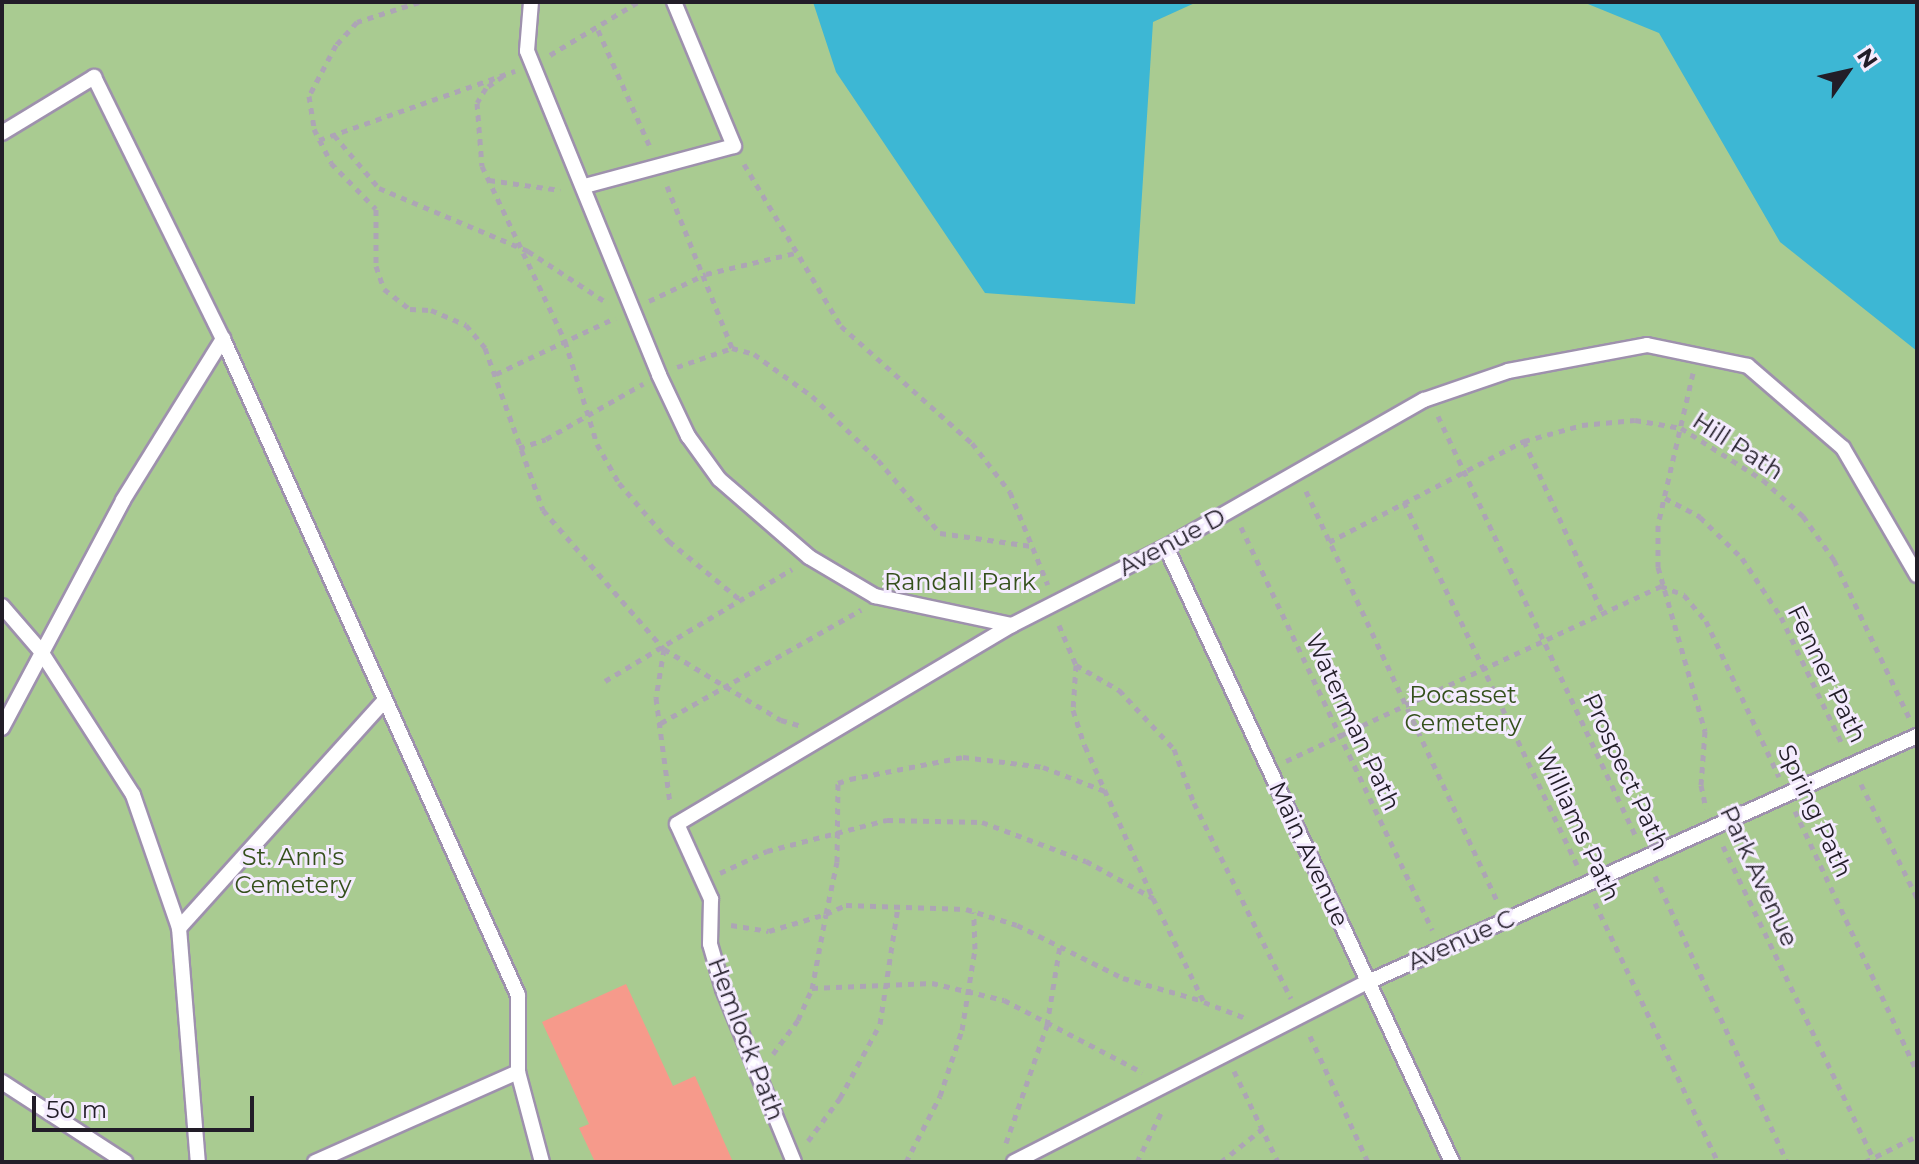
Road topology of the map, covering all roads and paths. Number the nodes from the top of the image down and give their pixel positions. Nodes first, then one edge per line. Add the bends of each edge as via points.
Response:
1 (419, 2) edge
2 (531, 2) edge
3 (638, 2) edge
4 (674, 2) edge
5 (532, 65) junction
6 (503, 76) junction
7 (2, 133) edge
8 (334, 135) junction
9 (319, 140) junction
10 (734, 146) junction
11 (489, 180) junction
12 (585, 186) junction
13 (525, 250) junction
14 (621, 314) dead end
15 (223, 339) junction
16 (1697, 355) junction
17 (659, 375) junction
18 (1429, 398) junction
19 (589, 417) junction
20 (1681, 428) junction
21 (1524, 441) junction
22 (519, 448) junction
23 (1466, 469) junction
24 (1297, 472) junction
25 (1665, 498) junction
26 (1404, 502) junction
27 (1232, 509) junction
28 (1329, 542) junction
29 (1032, 547) junction
30 (1166, 547) junction
31 (809, 557) junction
32 (1917, 575) edge
33 (1661, 586) junction
34 (882, 597) junction
35 (743, 602) junction
36 (1055, 603) junction
37 (2, 606) edge
38 (1602, 611) junction
39 (1012, 625) junction
40 (1543, 639) junction
41 (664, 649) junction
42 (40, 650) junction
43 (1076, 665) junction
44 (1483, 667) junction
45 (605, 681) dead end
46 (728, 688) junction
47 (384, 701) junction
48 (1406, 704) junction
49 (660, 724) junction
50 (2, 728) edge
51 (836, 729) junction
52 (1917, 735) edge
53 (1340, 736) junction
54 (1852, 765) junction
55 (1270, 769) junction
56 (1105, 791) junction
57 (1787, 794) junction
58 (677, 824) junction
59 (1714, 827) junction
60 (839, 832) junction
61 (1646, 857) junction
62 (1586, 884) junction
63 (1153, 898) junction
64 (1917, 898) edge
65 (711, 899) junction
66 (898, 907) junction
67 (973, 912) junction
68 (826, 914) junction
69 (1507, 920) junction
70 (179, 928) junction
71 (1060, 946) junction
72 (1441, 949) junction
73 (889, 981) junction
74 (1368, 982) junction
75 (812, 989) junction
76 (970, 992) junction
77 (1204, 1002) junction
78 (1301, 1017) junction
79 (1047, 1025) junction
80 (1280, 1028) junction
81 (1227, 1055) junction
82 (756, 1067) junction
83 (1917, 1071) edge
84 (518, 1072) junction
85 (2, 1082) edge
86 (1168, 1085) junction
87 (1262, 1129) junction
88 (1917, 1136) edge
89 (1003, 1149) dead end
90 (792, 1157) edge
91 (1874, 1160) edge
92 (125, 1162) edge
93 (198, 1162) edge
94 (315, 1162) edge
95 (542, 1162) edge
96 (906, 1162) edge
97 (1014, 1162) edge
98 (1221, 1162) edge
99 (1278, 1162) edge
100 (1368, 1162) edge
101 (1452, 1162) edge
102 (1718, 1162) edge
103 (1787, 1162) edge
104 (1865, 1162) edge

1 - 9 path via 357,22 336,45 309,96
2 - 5 lane via 527,51
3 - 5 path
4 - 10 lane
5 - 6 path
5 - 12 lane
6 - 8 path via 413,103
6 - 11 path via 477,103 477,143
7 - 15 lane via 94,77
8 - 9 path
8 - 13 path via 379,188
9 - 22 path via 331,163 376,209 376,266 384,289 410,309 431,310 466,325 491,361
10 - 12 lane
10 - 29 path via 841,326 972,443 1010,492
11 - 12 path via 560,190
11 - 13 path
12 - 17 lane
13 - 14 path
13 - 19 path via 538,290 565,341
15 - 42 lane
15 - 47 lane
16 - 18 lane, Avenue D via 1647,345 1577,355
16 - 20 path, Park Avenue
16 - 32 lane, Avenue D via 1748,366 1843,448
17 - 19 path
17 - 29 path via 732,348 754,354 812,396 878,460 940,533
17 - 31 lane via 688,436 719,479
18 - 23 path, Prospect Path
18 - 24 lane, Avenue D
19 - 22 path
19 - 35 path via 619,483 645,515
20 - 21 path, Hill Path via 1635,420 1582,425
20 - 25 path, Park Avenue
20 - 52 path, Hill Path via 1763,480 1803,516 1834,560
21 - 23 path, Hill Path
21 - 38 path
22 - 41 path via 543,510
23 - 26 path, Hill Path
23 - 40 path, Prospect Path
24 - 27 lane, Avenue D
24 - 28 path
25 - 33 path, Park Avenue via 1658,525
25 - 54 path, Fenner Path via 1700,517 1742,558 1781,617
26 - 28 path, Hill Path
26 - 44 path, Williams Path
27 - 30 lane, Avenue D
27 - 53 path, Waterman Path
28 - 48 path
29 - 36 path
30 - 36 lane, Avenue D
30 - 55 lane, Main Avenue
31 - 34 lane
31 - 35 path
33 - 38 path
33 - 57 path, Spring Path via 1684,595 1706,621
33 - 59 path, Park Avenue via 1705,731 1701,785
34 - 39 lane
34 - 46 path
35 - 41 path
36 - 39 lane, Avenue D
36 - 43 path
37 - 42 lane
38 - 40 path
39 - 51 lane, Avenue D
40 - 44 path
40 - 61 path, Prospect Path
41 - 45 path
41 - 46 path
41 - 49 path via 656,698
42 - 50 lane
42 - 70 lane via 133,795
43 - 56 path via 1073,710
43 - 78 path via 1119,690 1174,749 1194,803
44 - 48 path
44 - 62 path, Williams Path
46 - 49 path
46 - 51 path via 781,720
47 - 70 lane
47 - 84 lane via 518,995
48 - 53 path
48 - 69 path
49 - 58 path via 666,792
51 - 58 lane, Avenue D
52 - 54 lane, Avenue C
53 - 55 path
53 - 72 path, Waterman Path
54 - 57 lane, Avenue C
54 - 64 path, Fenner Path
55 - 74 lane, Main Avenue
56 - 60 path via 1043,767 963,757 838,783
56 - 63 path
57 - 59 lane, Avenue C
57 - 83 path, Spring Path
58 - 65 lane, Hemlock Path
59 - 61 lane, Avenue C
59 - 91 path, Park Avenue
60 - 63 path via 887,820 982,822 1086,861
60 - 65 path via 729,864 714,878
60 - 68 path
61 - 62 lane, Avenue C
61 - 103 path, Prospect Path
62 - 69 lane, Avenue C
62 - 102 path, Williams Path
63 - 77 path
65 - 68 path via 735,929 792,926
65 - 82 lane, Hemlock Path via 710,944
66 - 67 path
66 - 68 path via 846,905
66 - 73 path
67 - 71 path
67 - 76 path
68 - 75 path
69 - 72 lane, Avenue C
70 - 93 lane
71 - 77 path via 1123,978
71 - 79 path
72 - 74 lane, Avenue C
73 - 75 path
73 - 76 path
73 - 90 path via 868,1052 810,1140
74 - 78 lane, Avenue C
74 - 101 lane, Main Avenue
75 - 82 path via 798,1020
76 - 79 path via 1004,1000
76 - 96 path via 940,1096
77 - 80 path
78 - 80 lane, Avenue C
78 - 100 path
79 - 86 path
79 - 89 path
80 - 81 lane, Avenue C
81 - 86 lane, Avenue C
81 - 87 path
82 - 90 lane, Hemlock Path
84 - 94 lane
84 - 95 lane
85 - 92 lane
86 - 97 lane, Avenue C
87 - 98 path
87 - 99 path
88 - 91 path
91 - 104 path

